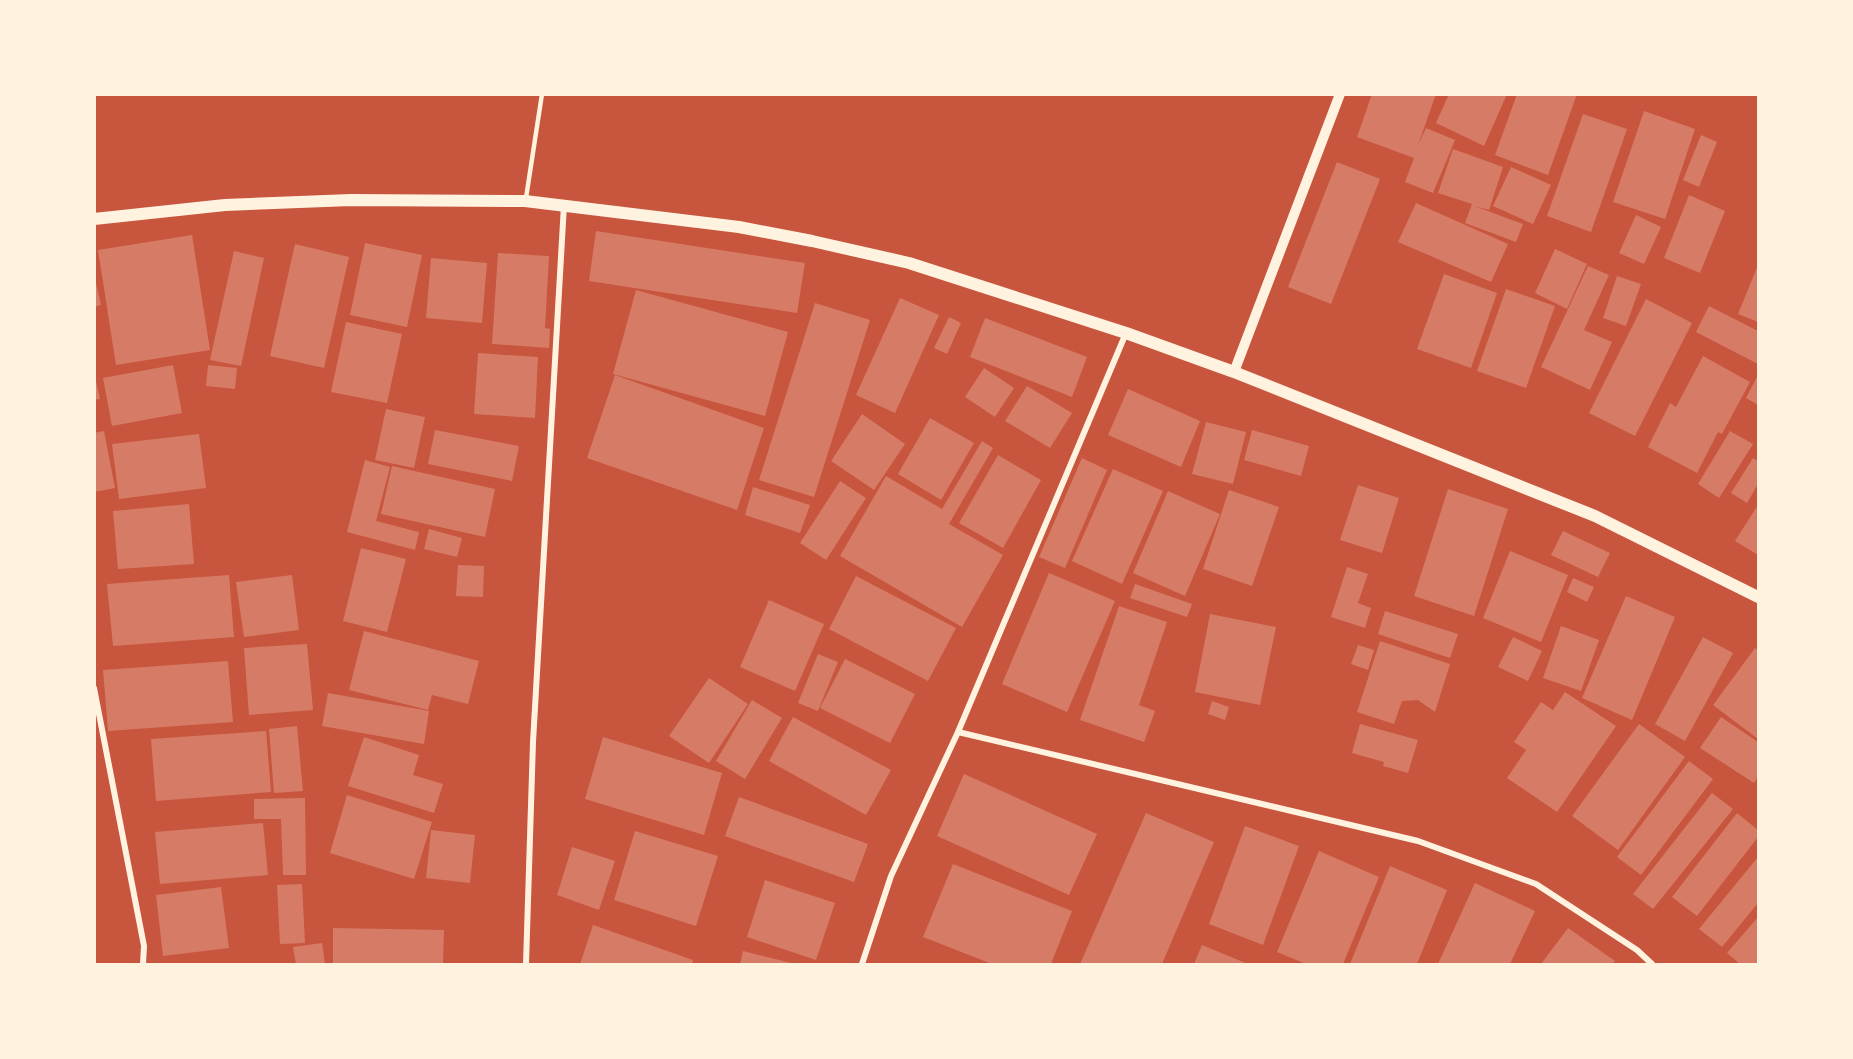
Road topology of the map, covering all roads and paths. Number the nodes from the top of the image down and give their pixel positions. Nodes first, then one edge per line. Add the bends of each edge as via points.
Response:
1 (542, 94) edge
2 (1340, 94) edge
3 (525, 201) junction
4 (564, 205) junction
5 (94, 219) edge
6 (1126, 333) junction
7 (1234, 372) junction
8 (1758, 597) edge
9 (94, 688) edge
10 (958, 732) junction
11 (143, 964) edge
12 (526, 964) edge
13 (862, 964) edge
14 (1652, 964) edge

1 - 3 lane
2 - 7 street
3 - 4 main road
3 - 5 main road via 339,200
4 - 6 main road via 739,227 823,244 909,264
4 - 12 street via 533,742
6 - 7 main road
6 - 10 street
7 - 8 main road via 1595,516
9 - 11 street via 144,946
10 - 13 street via 891,876
10 - 14 street via 1418,841 1536,884 1637,950

